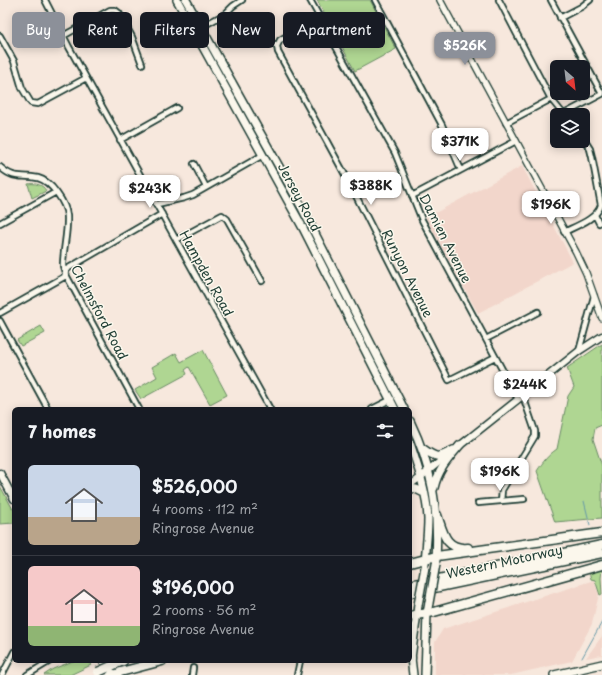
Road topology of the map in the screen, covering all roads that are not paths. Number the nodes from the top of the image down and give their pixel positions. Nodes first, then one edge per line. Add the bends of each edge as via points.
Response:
1 (45, 0) edge
2 (177, 0) edge
3 (186, 0) edge
4 (242, 0) edge
5 (310, 0) edge
6 (375, 0) edge
7 (440, 0) edge
8 (498, 0) edge
9 (551, 0) edge
10 (590, 0) edge
11 (116, 4) dead end
12 (115, 10) junction
13 (51, 12) edge
14 (184, 12) edge
15 (193, 12) edge
16 (317, 12) edge
17 (560, 18) junction
18 (209, 23) edge
19 (65, 35) edge
20 (0, 36) edge
21 (283, 37) edge
22 (65, 40) edge
23 (209, 40) edge
24 (277, 45) joint
25 (203, 48) edge
26 (337, 48) edge
27 (142, 64) dead end
28 (86, 78) junction
29 (550, 97) edge
30 (550, 100) edge
31 (552, 100) edge
32 (177, 108) dead end
33 (558, 108) edge
34 (577, 108) edge
35 (506, 123) junction
36 (120, 140) junction
37 (516, 142) junction
38 (589, 148) edge
39 (263, 155) junction
40 (194, 164) dead end
41 (0, 167) edge
42 (461, 170) junction
43 (206, 187) junction
44 (56, 192) junction
45 (412, 196) junction
46 (157, 204) junction
47 (162, 214) junction
48 (595, 215) junction
49 (0, 223) edge
50 (599, 223) dead end
51 (564, 232) junction
52 (176, 240) junction
53 (65, 273) junction
54 (262, 281) dead end
55 (594, 296) junction
56 (538, 311) dead end
57 (0, 313) edge
58 (602, 318) edge
59 (0, 321) edge
60 (602, 336) edge
61 (486, 339) junction
62 (579, 351) junction
63 (495, 357) junction
64 (398, 396) junction
65 (521, 398) junction
66 (390, 400) junction
67 (47, 407) edge
68 (138, 407) edge
69 (269, 407) edge
70 (376, 407) edge
71 (394, 407) edge
72 (403, 407) edge
73 (412, 426) edge
74 (460, 445) junction
75 (422, 448) junction
76 (412, 449) edge
77 (428, 471) junction
78 (0, 474) edge
79 (421, 477) junction
80 (412, 484) edge
81 (412, 488) edge
82 (433, 490) junction
83 (424, 493) junction
84 (12, 495) edge
85 (524, 498) dead end
86 (501, 501) junction
87 (478, 503) dead end
88 (437, 515) junction
89 (602, 529) edge
90 (602, 533) edge
91 (602, 545) edge
92 (602, 552) edge
93 (436, 560) junction
94 (412, 563) edge
95 (425, 563) junction
96 (602, 565) edge
97 (412, 585) edge
98 (412, 593) edge
99 (427, 614) junction
100 (413, 615) edge
101 (412, 636) edge
102 (12, 656) edge
103 (47, 663) edge
104 (106, 663) edge
105 (135, 663) edge
106 (152, 663) edge
107 (300, 663) edge
108 (411, 663) edge
109 (602, 664) edge
110 (193, 668) dead end
111 (116, 670) edge
112 (425, 673) edge
113 (96, 674) edge
114 (2, 675) edge
115 (27, 675) edge
116 (192, 675) edge
117 (297, 675) edge
118 (412, 675) edge
119 (554, 675) edge

1 - 13 street, Hampden Road
2 - 14 highway, Jersey Road
3 - 15 highway, Jersey Road
4 - 18 street
5 - 16 street, Damien Avenue
6 - 42 street via 442,125
7 - 35 street
8 - 29 street
9 - 17 street
10 - 17 street
11 - 12 street
12 - 19 street via 110,10
12 - 27 street via 132,37
17 - 34 street via 602,94
20 - 28 street via 14,61 22,88 31,104 38,104
21 - 24 street
22 - 28 street, Hampden Road
23 - 64 highway, Jersey Road via 301,206
24 - 63 street, Runyon Avenue via 278,52 349,182 449,380
25 - 39 highway, Jersey Road
26 - 45 street, Damien Avenue via 395,153
28 - 36 street, Hampden Road
30 - 35 street
31 - 33 street
32 - 36 street
35 - 37 street
36 - 46 street, Hampden Road
37 - 42 street
37 - 51 street
38 - 48 street via 601,205
39 - 43 street
39 - 66 highway, Jersey Road
40 - 43 street
41 - 44 street, Chelmsford Road via 15,176 45,180
42 - 45 street
43 - 46 street via 184,198
44 - 49 street
44 - 53 street, Chelmsford Road via 66,214 63,266
45 - 61 street, Damien Avenue via 423,222
46 - 47 street, Hampden Road
47 - 52 street, Hampden Road
47 - 53 street via 67,269
48 - 50 street
48 - 51 street
51 - 55 street via 586,273
52 - 54 street via 222,215 227,219
52 - 69 street, Hampden Road
53 - 57 street via 64,277
53 - 68 street, Chelmsford Road
55 - 58 street
55 - 62 street
56 - 61 street
59 - 67 street
60 - 62 main road
61 - 63 street, Damien Avenue
62 - 65 main road
63 - 65 street, Damien Avenue
64 - 66 street
64 - 72 highway, Jersey Road
65 - 74 main road
65 - 86 street, Damien Avenue via 536,435 502,490
66 - 70 street
66 - 71 highway, Jersey Road
73 - 75 highway
74 - 75 highway via 443,456 436,457
74 - 77 main road
74 - 82 highway via 441,469
75 - 77 highway
76 - 79 highway
77 - 79 main road
77 - 82 highway
78 - 84 main road
79 - 80 street
79 - 83 highway
81 - 83 highway
82 - 88 highway
83 - 95 highway via 428,519
85 - 86 street
86 - 87 street
88 - 89 highway via 446,539 452,545 461,548
88 - 93 highway
90 - 93 highway
91 - 97 highway, Western Motorway
92 - 98 highway, Western Motorway
93 - 95 highway
93 - 99 highway, bridge
94 - 95 highway
95 - 100 highway, bridge via 418,605
96 - 99 highway
99 - 100 highway
99 - 112 highway
100 - 101 highway
102 - 114 street
103 - 115 street
104 - 111 main road
105 - 111 highway
106 - 111 highway
107 - 117 street
108 - 118 highway
109 - 119 highway
110 - 116 street
111 - 113 highway, bridge

